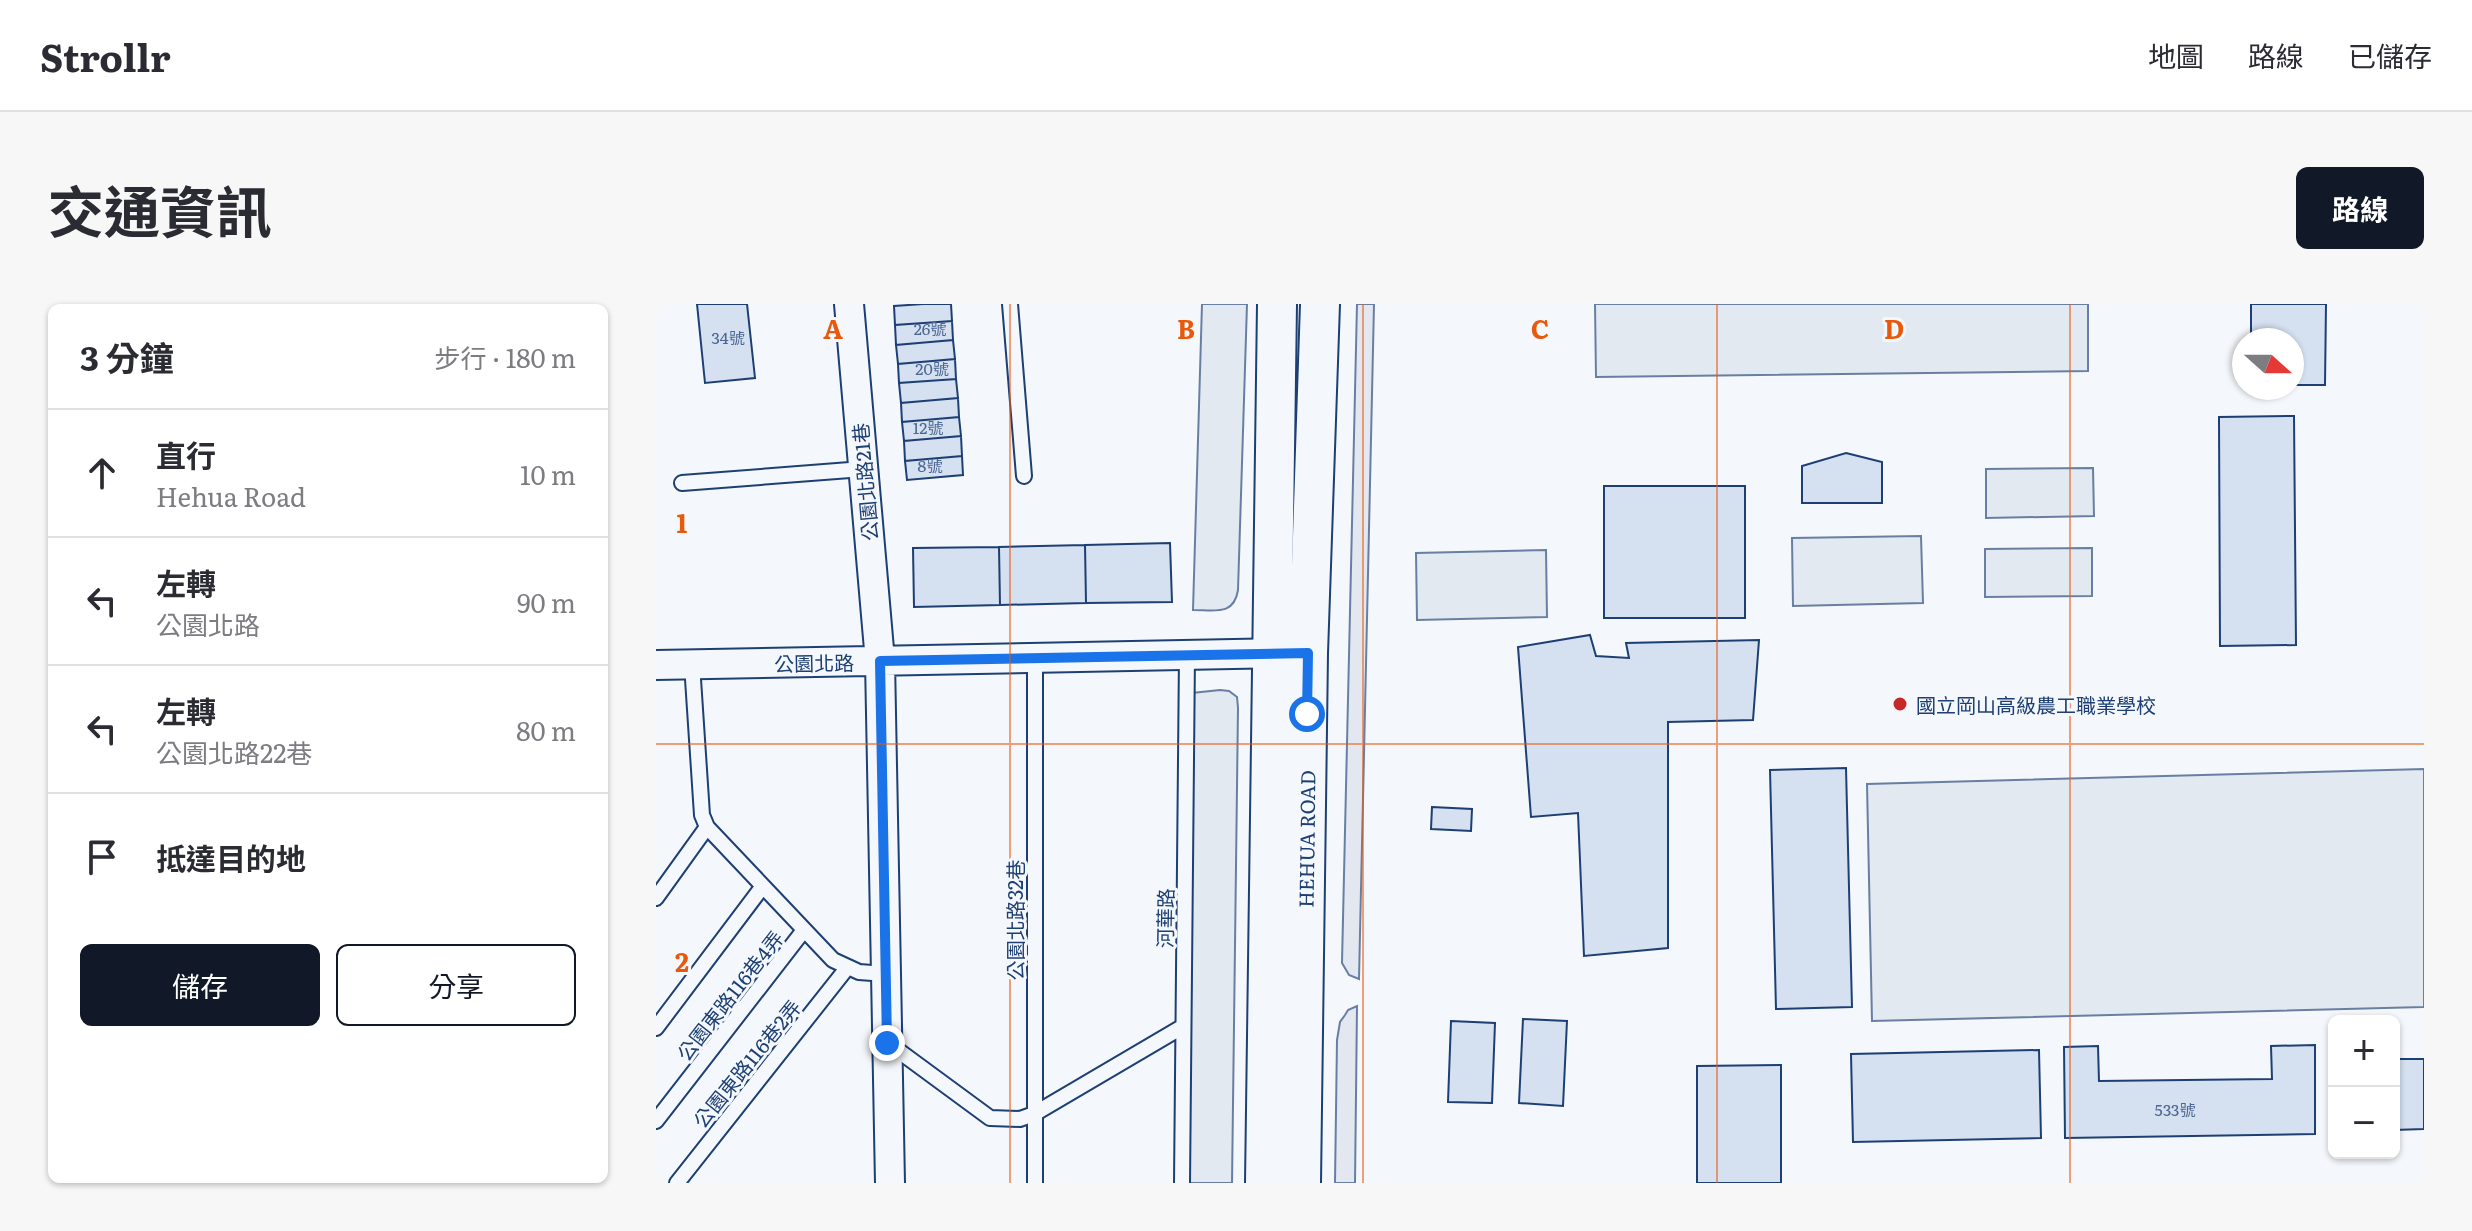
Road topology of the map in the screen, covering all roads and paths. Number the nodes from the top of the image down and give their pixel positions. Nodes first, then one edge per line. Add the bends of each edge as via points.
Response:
1 (849, 304) edge
2 (1010, 304) edge
3 (1277, 304) edge
4 (1320, 304) edge
5 (863, 469) junction
6 (1024, 476) dead end
7 (682, 483) dead end
8 (1290, 653) junction
9 (1187, 654) junction
10 (1035, 657) junction
11 (880, 661) junction
12 (692, 664) junction
13 (656, 665) edge
14 (707, 827) junction
15 (763, 886) junction
16 (656, 898) edge
17 (804, 930) junction
18 (847, 968) junction
19 (886, 974) junction
20 (1182, 1027) junction
21 (656, 1028) edge
22 (887, 1043) junction
23 (1034, 1114) junction
24 (656, 1121) edge
25 (677, 1183) edge
26 (890, 1183) edge
27 (1035, 1183) edge
28 (1182, 1183) edge
29 (1265, 1183) edge
30 (1301, 1183) edge

1 - 5 street, 公園北路21巷
2 - 6 lane
3 - 8 street, HEHUA ROAD
4 - 8 street, HEHUA ROAD
5 - 7 lane
5 - 11 street, 公園北路21巷
8 - 9 street, 公園北路
8 - 29 street, HEHUA ROAD
8 - 30 street, HEHUA ROAD
9 - 10 street, 公園北路
9 - 20 lane, 河華路
10 - 11 street, 公園北路
10 - 23 lane, 公園北路32巷
11 - 12 street, 公園北路
11 - 19 street, 公園北路21巷
12 - 13 street, 公園北路
12 - 14 lane
14 - 15 lane
14 - 16 lane
15 - 17 lane
15 - 21 lane
17 - 18 lane
17 - 24 lane, 公園東路116巷4弄
18 - 19 lane
18 - 25 lane, 公園東路116巷2弄
19 - 22 street, 公園北路21巷
20 - 23 lane
20 - 28 lane, 河華路
22 - 23 lane via 990,1118
22 - 26 street, 公園北路21巷
23 - 27 lane, 公園北路32巷

